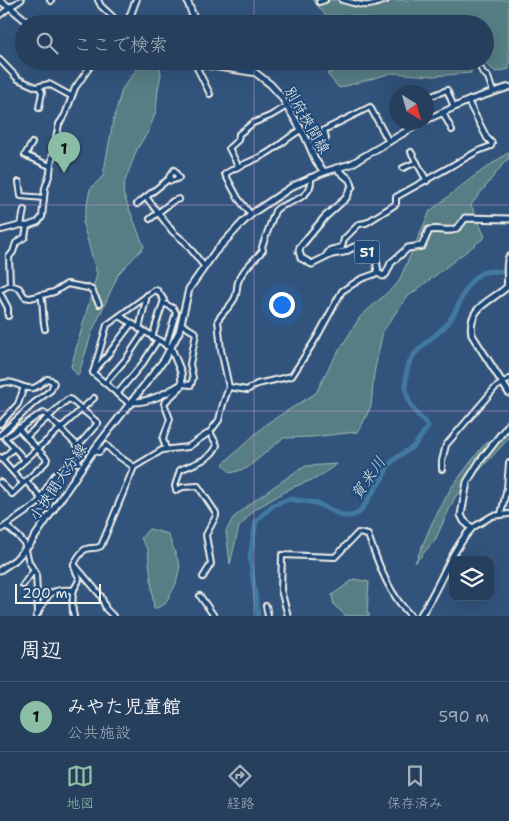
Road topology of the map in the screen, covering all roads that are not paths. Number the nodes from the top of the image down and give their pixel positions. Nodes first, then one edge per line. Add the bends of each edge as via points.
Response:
1 (22, 0) edge
2 (98, 0) edge
3 (136, 0) edge
4 (187, 0) edge
5 (325, 0) edge
6 (342, 0) edge
7 (386, 0) edge
8 (0, 1) edge
9 (319, 2) dead end
10 (10, 7) junction
11 (0, 15) edge
12 (19, 15) edge
13 (111, 15) edge
14 (130, 15) edge
15 (193, 15) edge
16 (0, 60) edge
17 (88, 70) edge
18 (198, 70) edge
19 (236, 70) edge
20 (252, 70) edge
21 (481, 70) edge
22 (256, 73) junction
23 (39, 87) junction
24 (509, 87) edge
25 (493, 92) junction
26 (210, 94) dead end
27 (434, 95) dead end
28 (71, 96) junction
29 (468, 101) junction
30 (287, 106) junction
31 (454, 107) junction
32 (39, 108) dead end
33 (443, 113) junction
34 (434, 117) edge
35 (301, 130) junction
36 (409, 130) edge
37 (452, 130) dead end
38 (389, 142) junction
39 (32, 143) dead end
40 (310, 145) junction
41 (411, 152) dead end
42 (417, 162) junction
43 (50, 166) junction
44 (238, 166) junction
45 (336, 168) junction
46 (403, 168) dead end
47 (324, 172) junction
48 (311, 177) junction
49 (170, 178) dead end
50 (427, 181) junction
51 (19, 182) dead end
52 (146, 197) junction
53 (44, 198) junction
54 (179, 199) dead end
55 (137, 204) dead end
56 (24, 210) dead end
57 (158, 213) junction
58 (251, 214) junction
59 (150, 219) dead end
60 (509, 219) edge
61 (22, 225) junction
62 (27, 226) junction
63 (2, 230) dead end
64 (324, 258) junction
65 (508, 259) edge
66 (204, 266) junction
67 (378, 273) junction
68 (508, 282) edge
69 (10, 285) junction
70 (0, 291) edge
71 (41, 295) junction
72 (147, 295) junction
73 (163, 303) junction
74 (99, 304) dead end
75 (8, 316) dead end
76 (120, 316) junction
77 (131, 324) junction
78 (181, 324) junction
79 (45, 329) dead end
80 (139, 329) junction
81 (144, 332) junction
82 (152, 337) junction
83 (157, 341) junction
84 (169, 347) junction
85 (93, 372) junction
86 (509, 379) edge
87 (105, 383) junction
88 (502, 383) junction
89 (0, 384) edge
90 (181, 385) junction
91 (24, 386) junction
92 (229, 387) junction
93 (509, 393) edge
94 (117, 394) junction
95 (94, 398) dead end
96 (132, 403) junction
97 (82, 409) junction
98 (48, 417) junction
99 (0, 424) edge
100 (509, 424) edge
101 (18, 428) junction
102 (60, 429) junction
103 (210, 432) junction
104 (0, 434) edge
105 (27, 438) junction
106 (78, 446) junction
107 (14, 448) junction
108 (37, 449) junction
109 (166, 449) junction
110 (93, 451) junction
111 (1, 458) edge
112 (25, 460) junction
113 (78, 462) junction
114 (509, 463) edge
115 (83, 466) junction
116 (134, 467) junction
117 (442, 469) dead end
118 (13, 471) junction
119 (0, 482) edge
120 (25, 482) junction
121 (41, 498) junction
122 (501, 514) junction
123 (509, 514) edge
124 (6, 526) junction
125 (472, 528) junction
126 (0, 530) edge
127 (25, 551) junction
128 (74, 564) junction
129 (0, 570) edge
130 (34, 570) junction
131 (203, 577) dead end
132 (24, 585) dead end
133 (74, 590) junction
134 (200, 596) dead end
135 (266, 606) dead end
136 (37, 614) edge
137 (74, 616) edge
138 (113, 616) edge
139 (214, 616) edge
140 (268, 616) edge
141 (288, 616) edge
142 (411, 616) edge
143 (420, 616) edge

1 - 10 street
2 - 13 street
3 - 14 main road
4 - 15 main road
5 - 9 street
6 - 7 street via 363,6
8 - 10 main road
10 - 11 street
10 - 12 main road
16 - 23 street via 18,79
17 - 28 street
18 - 26 street
19 - 22 street
20 - 22 main road, 別府挾間線
21 - 25 street via 488,77
22 - 30 main road, 別府挾間線 via 276,90
23 - 28 street via 49,84
23 - 32 street via 42,92
24 - 25 main road
25 - 29 main road
27 - 31 street via 447,90
28 - 43 street via 59,124
29 - 31 main road
29 - 50 street via 491,146
30 - 35 main road, 別府挾間線
30 - 44 street via 239,134 238,140 229,148
31 - 33 main road
33 - 34 main road
33 - 37 street
35 - 40 main road, 別府挾間線
35 - 44 street via 265,154
36 - 38 main road
38 - 40 street via 370,108 324,130 326,138
38 - 45 main road via 351,164
39 - 43 street via 25,155
40 - 47 main road, 別府挾間線
41 - 42 street
42 - 46 street
42 - 50 street
43 - 53 street
44 - 58 street via 224,174
45 - 47 main road, 別府挾間線
45 - 64 main road, 別府挾間線 / 51 via 352,182 348,196 325,216 299,249 301,258 309,264
47 - 48 main road, 小挾間大分線
48 - 58 main road, 小挾間大分線
48 - 92 street via 309,191 275,211 263,250 248,264 238,280 233,302 218,320
49 - 52 street
50 - 64 street via 396,197 396,204 359,224 344,240 343,246 330,250
51 - 53 street via 21,196
52 - 55 street
52 - 57 street
53 - 62 street via 40,220
54 - 57 street
56 - 61 street
57 - 59 street
57 - 66 street
58 - 66 main road, 小挾間大分線
60 - 67 main road, 51 via 465,218 461,226 453,230 429,230 422,246 408,248 391,263 386,274 381,276
61 - 62 street
61 - 63 street
62 - 69 street via 26,238 16,243 9,257
64 - 67 main road, 別府挾間線 / 51 via 358,247 376,259
65 - 68 main road
66 - 78 main road, 小挾間大分線 via 189,289
67 - 92 street via 342,291 292,376 257,384 248,390
68 - 88 main road via 506,289 479,308 470,326 472,335
69 - 70 street
69 - 71 street via 19,288 27,297
70 - 75 street
71 - 74 street via 67,284 92,290
71 - 79 street
72 - 73 street via 158,291
72 - 76 street
72 - 80 street
73 - 82 street
73 - 84 street via 176,313
76 - 77 street
76 - 85 street via 107,324
77 - 80 street
77 - 85 street
78 - 84 main road, 小挾間大分線
78 - 90 street via 196,333 190,364 191,386
80 - 81 street
81 - 82 street
81 - 87 street
82 - 83 street
83 - 84 street
83 - 94 street
84 - 90 main road via 181,372
84 - 96 main road, 小挾間大分線 via 164,360
85 - 87 street
86 - 88 street
87 - 94 street
88 - 93 main road
88 - 117 street via 446,446
89 - 91 street via 9,381
90 - 96 main road via 154,399
90 - 109 street via 164,403 170,419 162,439
91 - 99 street via 18,404
91 - 104 street via 34,388 47,379 54,383 51,390
92 - 103 street via 220,420
94 - 96 street
95 - 97 street
96 - 110 main road, 小挾間大分線
97 - 98 street via 70,399
97 - 102 street
97 - 106 street via 98,423
98 - 101 street via 42,413
98 - 102 street
98 - 105 street
100 - 125 main road via 467,482 461,515
101 - 105 street
101 - 107 street via 5,438
102 - 106 street
102 - 108 street
103 - 109 street via 188,447
103 - 131 street via 217,445 215,450 202,461 180,470 175,486 176,490 198,486 216,513 206,536 211,564
105 - 108 street
106 - 113 street via 81,450
107 - 111 street
107 - 112 street
108 - 112 street
108 - 120 street via 46,462
109 - 116 street
110 - 115 main road, 小挾間大分線
110 - 116 street via 99,452 106,445
111 - 118 street
112 - 118 street
113 - 115 street
113 - 121 street via 72,462 58,472
114 - 122 street
115 - 127 main road, 小挾間大分線
116 - 128 street via 101,546 86,549
118 - 120 street
119 - 120 street via 11,494
120 - 121 street
121 - 124 street
122 - 123 street
122 - 125 street
124 - 126 street
124 - 127 street via 18,536
125 - 143 main road
127 - 129 main road, 小挾間大分線
127 - 130 street
128 - 133 street via 79,581
128 - 138 street
130 - 132 street
130 - 136 street
133 - 136 street via 53,591
133 - 137 street
134 - 139 street
135 - 140 street
141 - 142 street via 281,590 282,555 335,558 358,533 368,535 394,597

